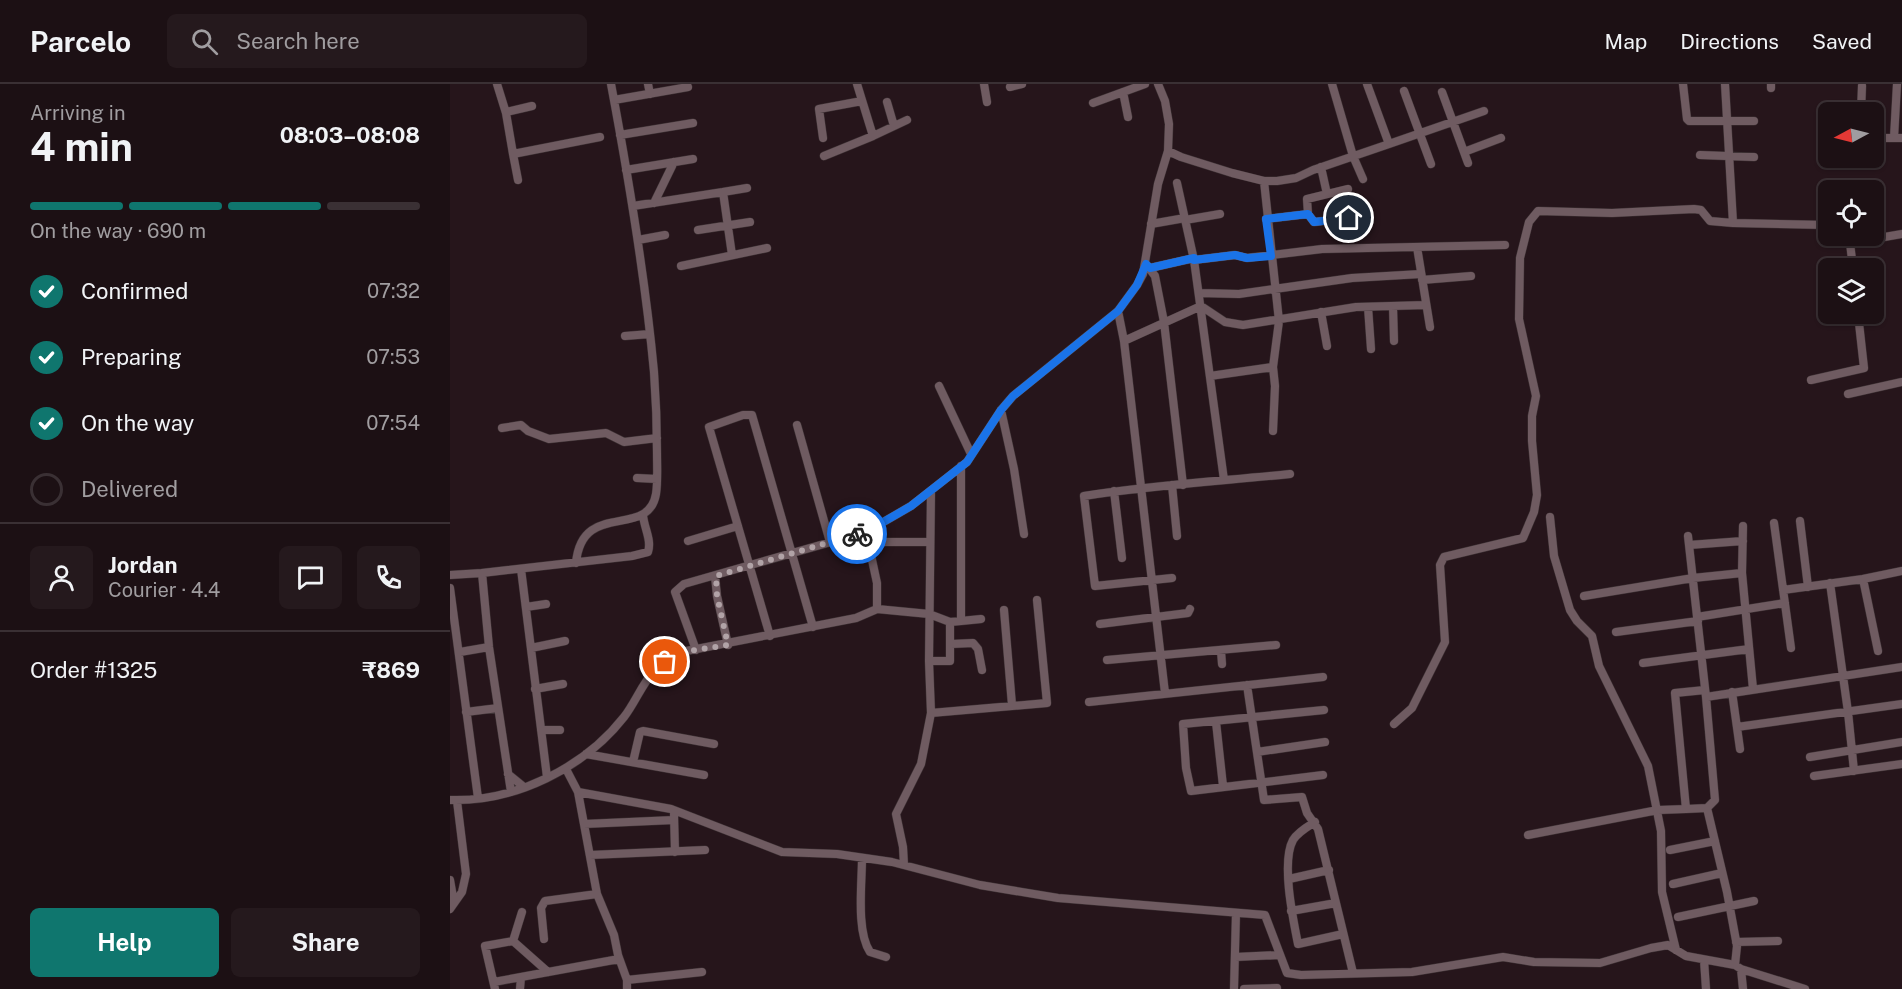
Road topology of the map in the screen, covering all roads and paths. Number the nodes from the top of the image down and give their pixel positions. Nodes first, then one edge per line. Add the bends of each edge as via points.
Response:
1 (497, 84) edge
2 (611, 84) edge
3 (648, 84) edge
4 (857, 84) edge
5 (984, 84) edge
6 (1022, 84) edge
7 (1158, 84) edge
8 (1332, 84) edge
9 (1367, 84) edge
10 (1683, 84) edge
11 (1725, 84) edge
12 (1897, 84) edge
13 (1140, 85) edge
14 (1862, 86) dead end
15 (688, 87) dead end
16 (1010, 87) dead end
17 (1404, 91) dead end
18 (1124, 92) junction
19 (1442, 92) dead end
20 (650, 94) junction
21 (614, 100) junction
22 (862, 101) junction
23 (887, 102) dead end
24 (987, 102) dead end
25 (1861, 102) edge
26 (1093, 103) dead end
27 (532, 106) dead end
28 (1484, 111) dead end
29 (506, 112) junction
30 (1128, 117) dead end
31 (907, 120) dead end
32 (1727, 120) junction
33 (1754, 121) dead end
34 (1453, 122) junction
35 (693, 123) dead end
36 (894, 126) junction
37 (1419, 134) junction
38 (620, 135) junction
39 (873, 136) junction
40 (600, 137) dead end
41 (823, 138) dead end
42 (1501, 138) dead end
43 (1898, 138) edge
44 (1389, 144) junction
45 (1168, 151) junction
46 (1464, 152) junction
47 (513, 154) junction
48 (1700, 155) dead end
49 (824, 156) dead end
50 (1353, 156) junction
51 (1730, 157) junction
52 (1754, 157) dead end
53 (693, 159) dead end
54 (674, 162) junction
55 (1468, 162) dead end
56 (1431, 164) dead end
57 (1321, 167) junction
58 (627, 170) junction
59 (1364, 179) dead end
60 (518, 180) dead end
61 (1264, 181) junction
62 (1177, 183) dead end
63 (747, 188) dead end
64 (1348, 189) dead end
65 (723, 192) junction
66 (1327, 194) junction
67 (654, 203) junction
68 (633, 206) junction
69 (1220, 214) dead end
70 (1308, 214) junction
71 (1349, 218) dead end
72 (1185, 219) junction
73 (1266, 219) junction
74 (750, 222) dead end
75 (1733, 223) junction
76 (1151, 224) junction
77 (1818, 225) edge
78 (728, 226) junction
79 (698, 230) dead end
80 (1902, 234) edge
81 (665, 235) dead end
82 (1884, 237) edge
83 (639, 240) junction
84 (1505, 245) dead end
85 (1417, 247) junction
86 (767, 248) dead end
87 (732, 255) junction
88 (1271, 256) junction
89 (1194, 259) junction
90 (681, 266) dead end
91 (1148, 266) junction
92 (1471, 276) dead end
93 (1421, 277) junction
94 (1274, 290) junction
95 (1199, 293) junction
96 (1426, 305) junction
97 (1201, 306) junction
98 (1393, 306) junction
99 (1368, 307) junction
100 (1118, 311) junction
101 (1322, 312) junction
102 (1279, 321) junction
103 (1164, 322) junction
104 (1859, 324) edge
105 (1430, 327) dead end
106 (650, 334) junction
107 (625, 336) dead end
108 (1124, 340) junction
109 (1394, 341) dead end
110 (1327, 346) dead end
111 (1371, 349) dead end
112 (1273, 367) junction
113 (1259, 369) junction
114 (1210, 376) junction
115 (1811, 380) dead end
116 (1902, 382) edge
117 (939, 386) dead end
118 (1275, 386) junction
119 (1848, 394) dead end
120 (1001, 410) junction
121 (797, 425) dead end
122 (502, 429) dead end
123 (1273, 431) dead end
124 (657, 438) junction
125 (971, 454) junction
126 (961, 466) junction
127 (1290, 474) dead end
128 (637, 478) dead end
129 (657, 480) junction
130 (1224, 480) junction
131 (1183, 484) junction
132 (1172, 485) junction
133 (1141, 487) junction
134 (931, 491) junction
135 (1114, 491) junction
136 (642, 516) junction
137 (1550, 517) dead end
138 (1800, 521) dead end
139 (1774, 522) dead end
140 (738, 526) junction
141 (1743, 526) dead end
142 (866, 532) junction
143 (1024, 534) dead end
144 (1177, 536) dead end
145 (688, 541) dead end
146 (1743, 541) junction
147 (830, 542) junction
148 (930, 542) junction
149 (791, 553) junction
150 (1122, 558) dead end
151 (576, 563) junction
152 (750, 565) junction
153 (521, 569) junction
154 (1902, 571) edge
155 (482, 573) junction
156 (1742, 573) junction
157 (450, 575) edge
158 (716, 576) junction
159 (1172, 578) dead end
160 (1693, 578) junction
161 (1863, 579) junction
162 (1152, 580) junction
163 (1830, 583) junction
164 (1808, 587) junction
165 (450, 588) edge
166 (1783, 590) junction
167 (1584, 596) dead end
168 (1037, 600) dead end
169 (1785, 603) junction
170 (546, 604) dead end
171 (526, 607) junction
172 (877, 609) junction
173 (1190, 609) dead end
174 (1745, 609) junction
175 (1004, 610) dead end
176 (929, 614) junction
177 (1157, 616) junction
178 (981, 619) dead end
179 (1697, 619) junction
180 (961, 621) junction
181 (950, 622) junction
182 (1100, 624) dead end
183 (813, 627) junction
184 (1616, 632) dead end
185 (770, 636) junction
186 (565, 641) dead end
187 (951, 644) junction
188 (728, 645) junction
189 (1276, 645) dead end
190 (489, 647) junction
191 (531, 648) junction
192 (1791, 648) dead end
193 (1749, 649) junction
194 (696, 650) junction
195 (1221, 651) junction
196 (1878, 651) dead end
197 (460, 652) junction
198 (1701, 655) junction
199 (1161, 656) junction
200 (1107, 660) dead end
201 (929, 661) junction
202 (1643, 663) dead end
203 (1222, 664) dead end
204 (1902, 667) edge
205 (982, 670) dead end
206 (1843, 675) junction
207 (1323, 676) dead end
208 (563, 684) dead end
209 (1247, 685) junction
210 (535, 689) junction
211 (1753, 689) junction
212 (1732, 692) junction
213 (1165, 693) junction
214 (1705, 693) junction
215 (1089, 702) dead end
216 (1902, 704) edge
217 (1012, 705) junction
218 (498, 708) junction
219 (1324, 710) dead end
220 (466, 712) junction
221 (1848, 712) junction
222 (931, 713) junction
223 (1253, 718) junction
224 (1216, 722) junction
225 (1394, 723) dead end
226 (1737, 727) junction
227 (541, 730) junction
228 (560, 730) dead end
229 (1325, 742) dead end
230 (1902, 742) edge
231 (714, 744) dead end
232 (1740, 749) dead end
233 (1851, 751) junction
234 (1257, 752) junction
235 (586, 754) junction
236 (1810, 757) dead end
237 (633, 762) junction
238 (1902, 764) edge
239 (566, 770) junction
240 (1854, 771) junction
241 (508, 774) junction
242 (704, 775) dead end
243 (1323, 775) dead end
244 (1814, 776) dead end
245 (548, 777) junction
246 (1261, 782) junction
247 (1223, 786) junction
248 (524, 788) junction
249 (511, 792) junction
250 (578, 792) junction
251 (478, 798) junction
252 (454, 801) edge
253 (1707, 808) junction
254 (1686, 809) junction
255 (1658, 810) junction
256 (674, 815) junction
257 (1315, 822) junction
258 (584, 824) junction
259 (1528, 835) dead end
260 (1715, 842) junction
261 (705, 850) dead end
262 (1670, 850) dead end
263 (675, 852) junction
264 (590, 855) junction
265 (862, 858) junction
266 (904, 865) junction
267 (1329, 870) junction
268 (1722, 873) junction
269 (1289, 879) junction
270 (450, 880) edge
271 (1672, 884) dead end
272 (597, 894) junction
273 (1754, 901) dead end
274 (1336, 903) junction
275 (452, 906) edge
276 (1730, 906) junction
277 (1291, 911) junction
278 (522, 912) dead end
279 (1236, 913) junction
280 (1678, 917) dead end
281 (1343, 934) junction
282 (544, 939) dead end
283 (513, 941) junction
284 (1778, 941) dead end
285 (1736, 942) junction
286 (1676, 950) junction
287 (1280, 955) junction
288 (886, 957) dead end
289 (1235, 957) junction
290 (619, 959) junction
291 (1704, 960) junction
292 (1738, 967) junction
293 (548, 972) junction
294 (702, 972) dead end
295 (1353, 973) junction
296 (521, 977) junction
297 (627, 985) edge
298 (495, 986) edge
299 (1277, 988) edge
300 (520, 989) edge
301 (1234, 989) edge
302 (1244, 989) edge
303 (1706, 989) edge
304 (1743, 989) edge
305 (1805, 989) edge

1 - 29 street
2 - 21 street
3 - 20 street
4 - 22 street
5 - 24 street
6 - 16 street
7 - 45 street via 1169,124
8 - 50 street
9 - 44 street
10 - 32 street via 1689,121
11 - 32 street
12 - 43 street
13 - 18 street
14 - 25 street
15 - 20 street
17 - 37 street
18 - 26 street
18 - 30 street
19 - 34 street
20 - 21 street
21 - 38 street
22 - 39 street
22 - 41 street via 819,109
23 - 36 street
27 - 29 street
28 - 34 street
29 - 47 street
31 - 36 street
32 - 33 street
32 - 51 street
34 - 37 street
34 - 46 street
35 - 38 street
36 - 39 street
37 - 44 street
37 - 56 street
38 - 58 street
39 - 49 street
40 - 47 street
42 - 46 street
44 - 50 street
45 - 61 street
45 - 76 street
46 - 55 street
47 - 60 street
48 - 51 street
50 - 57 street
50 - 59 street
51 - 52 street
51 - 75 street
53 - 54 street
54 - 58 street
54 - 67 street
57 - 61 street via 1296,178
57 - 66 street
58 - 68 street
61 - 73 street
62 - 72 street
63 - 65 street
64 - 66 street
65 - 67 street
65 - 78 street
66 - 70 street via 1307,199
67 - 68 street
68 - 83 street
69 - 72 street
70 - 71 street via 1314,222
70 - 73 street
72 - 76 street
72 - 89 street
73 - 88 street
74 - 78 street
75 - 77 street
75 - 225 street via 1710,221 1701,210 1694,209 1538,211 1529,222 1520,258 1519,319 1536,396 1532,416 1537,495 1534,512 1523,538 1444,557 1440,565 1445,642 1412,708
76 - 91 street
78 - 79 street
78 - 87 street
80 - 82 street
81 - 83 street
83 - 106 street
84 - 85 street
85 - 88 street via 1322,249
85 - 93 street
86 - 87 street
87 - 90 street
88 - 89 street
88 - 94 street
89 - 91 street
89 - 95 street
91 - 100 street
91 - 103 street via 1155,276
92 - 93 street
93 - 94 street via 1352,278
93 - 96 street
94 - 95 street
94 - 102 street
95 - 97 street
96 - 98 street
96 - 105 street
97 - 102 street via 1225,322 1243,325
97 - 103 street
97 - 114 street
98 - 99 street
98 - 109 street
99 - 101 street
99 - 111 street
100 - 108 street
100 - 120 street
101 - 102 street
101 - 110 street
102 - 112 street
103 - 108 street
103 - 131 street
104 - 115 street via 1863,368
106 - 107 street
106 - 124 street
108 - 133 street
112 - 113 street
112 - 118 street
113 - 114 street
113 - 118 street
114 - 130 street
116 - 119 street
117 - 125 street
118 - 123 street
120 - 125 street
120 - 143 street
121 - 147 street
122 - 124 street via 521,425 549,439 606,432 624,442
124 - 129 street
125 - 126 street
126 - 134 street
126 - 180 street
127 - 130 street
128 - 129 street
129 - 136 street via 652,507
130 - 131 street
131 - 132 street
132 - 133 street
132 - 144 street
133 - 135 street
133 - 162 street
134 - 142 street
134 - 148 street
135 - 150 street
135 - 162 street via 1084,496 1095,586
136 - 151 street via 587,531 577,548
136 - 151 street via 649,538 648,552
137 - 255 street via 1554,556 1570,610 1592,636 1599,666 1648,766
138 - 164 street
139 - 166 street
140 - 145 street
140 - 149 street via 709,427 752,415
140 - 152 street
141 - 146 street
142 - 147 street
142 - 148 street via 882,542
142 - 172 street via 877,583
146 - 156 street
146 - 160 street via 1689,540
147 - 149 street
148 - 176 street
149 - 152 street
149 - 183 street
151 - 153 street
152 - 158 street
152 - 185 street
153 - 155 street
153 - 171 street
154 - 161 street
155 - 157 street
155 - 190 street
156 - 160 street
156 - 174 street
158 - 188 street
158 - 194 street via 684,584 675,592
159 - 162 street
160 - 167 street
160 - 179 street
161 - 163 street
161 - 196 street
162 - 177 street
163 - 164 street
163 - 206 street
164 - 166 street
165 - 197 street
166 - 169 street
168 - 217 street via 1047,703
169 - 174 street
169 - 192 street
170 - 171 street
171 - 191 street
172 - 176 street
172 - 183 street
173 - 177 street via 1188,613
174 - 179 street
174 - 193 street
175 - 217 street
176 - 181 street
176 - 201 street
177 - 182 street
177 - 199 street
178 - 180 street
179 - 184 street
179 - 198 street
180 - 181 street
181 - 187 street
183 - 185 street
185 - 188 street
186 - 191 street
187 - 201 street via 950,661
187 - 205 street via 973,643
188 - 194 street
189 - 195 street
190 - 197 street
190 - 218 street
191 - 210 street
193 - 198 street
193 - 211 street
194 - 235 street via 676,653 654,670 624,718
195 - 199 street
195 - 203 street
197 - 220 street
198 - 202 street
198 - 214 street
199 - 200 street
199 - 213 street
201 - 222 street
204 - 206 street
206 - 211 street
206 - 221 street
207 - 209 street
208 - 210 street
209 - 213 street
209 - 223 street
210 - 227 street
211 - 212 street
212 - 214 street
212 - 226 street
213 - 215 street
214 - 253 street via 1715,800
214 - 254 street via 1676,693
216 - 221 street
217 - 222 street
218 - 220 street
218 - 241 street
219 - 223 street
220 - 251 street
221 - 226 street
221 - 233 street
222 - 266 street via 921,764 896,814
223 - 224 street
223 - 234 street
224 - 247 street
224 - 247 street via 1183,724 1186,768 1191,791
226 - 232 street
227 - 228 street
227 - 245 street
229 - 234 street
230 - 233 street
231 - 237 street via 643,731
233 - 236 street
233 - 240 street
234 - 246 street
235 - 237 street
235 - 239 street
237 - 242 street
238 - 240 street
239 - 245 street
239 - 250 street
240 - 244 street
241 - 248 street
241 - 249 street
243 - 246 street
245 - 248 street
246 - 247 street
246 - 257 street via 1264,800 1302,797
248 - 249 street
249 - 251 street
250 - 256 street
250 - 258 street
251 - 252 street
252 - 275 street via 466,874 462,892
253 - 254 street
253 - 260 street
254 - 255 street
255 - 259 street
255 - 286 street via 1662,892
256 - 258 street
256 - 263 street
256 - 265 street via 782,852
257 - 267 street
257 - 269 street via 1293,839
258 - 264 street
260 - 262 street
260 - 268 street
261 - 263 street
263 - 264 street
264 - 272 street
265 - 266 street
265 - 288 street via 861,925 866,946 870,952
266 - 279 street via 980,885 1058,898
267 - 269 street
267 - 274 street
268 - 271 street
268 - 276 street
269 - 277 street
270 - 275 street
272 - 282 street via 545,901 541,909
272 - 290 street
273 - 276 street
274 - 277 street
274 - 281 street
276 - 280 street
276 - 285 street
277 - 281 street via 1298,944
278 - 283 street
279 - 287 street via 1265,915
279 - 289 street
281 - 295 street
283 - 293 street
283 - 298 street via 485,946
284 - 285 street
285 - 292 street
286 - 291 street
286 - 295 street via 1668,945 1600,963 1534,962 1503,957 1412,972
287 - 289 street
287 - 295 street via 1287,973
289 - 301 street
290 - 293 street
290 - 297 street
291 - 292 street
291 - 303 street
292 - 304 street
292 - 305 street
293 - 296 street
294 - 297 street
296 - 298 street
296 - 300 street
299 - 302 street

